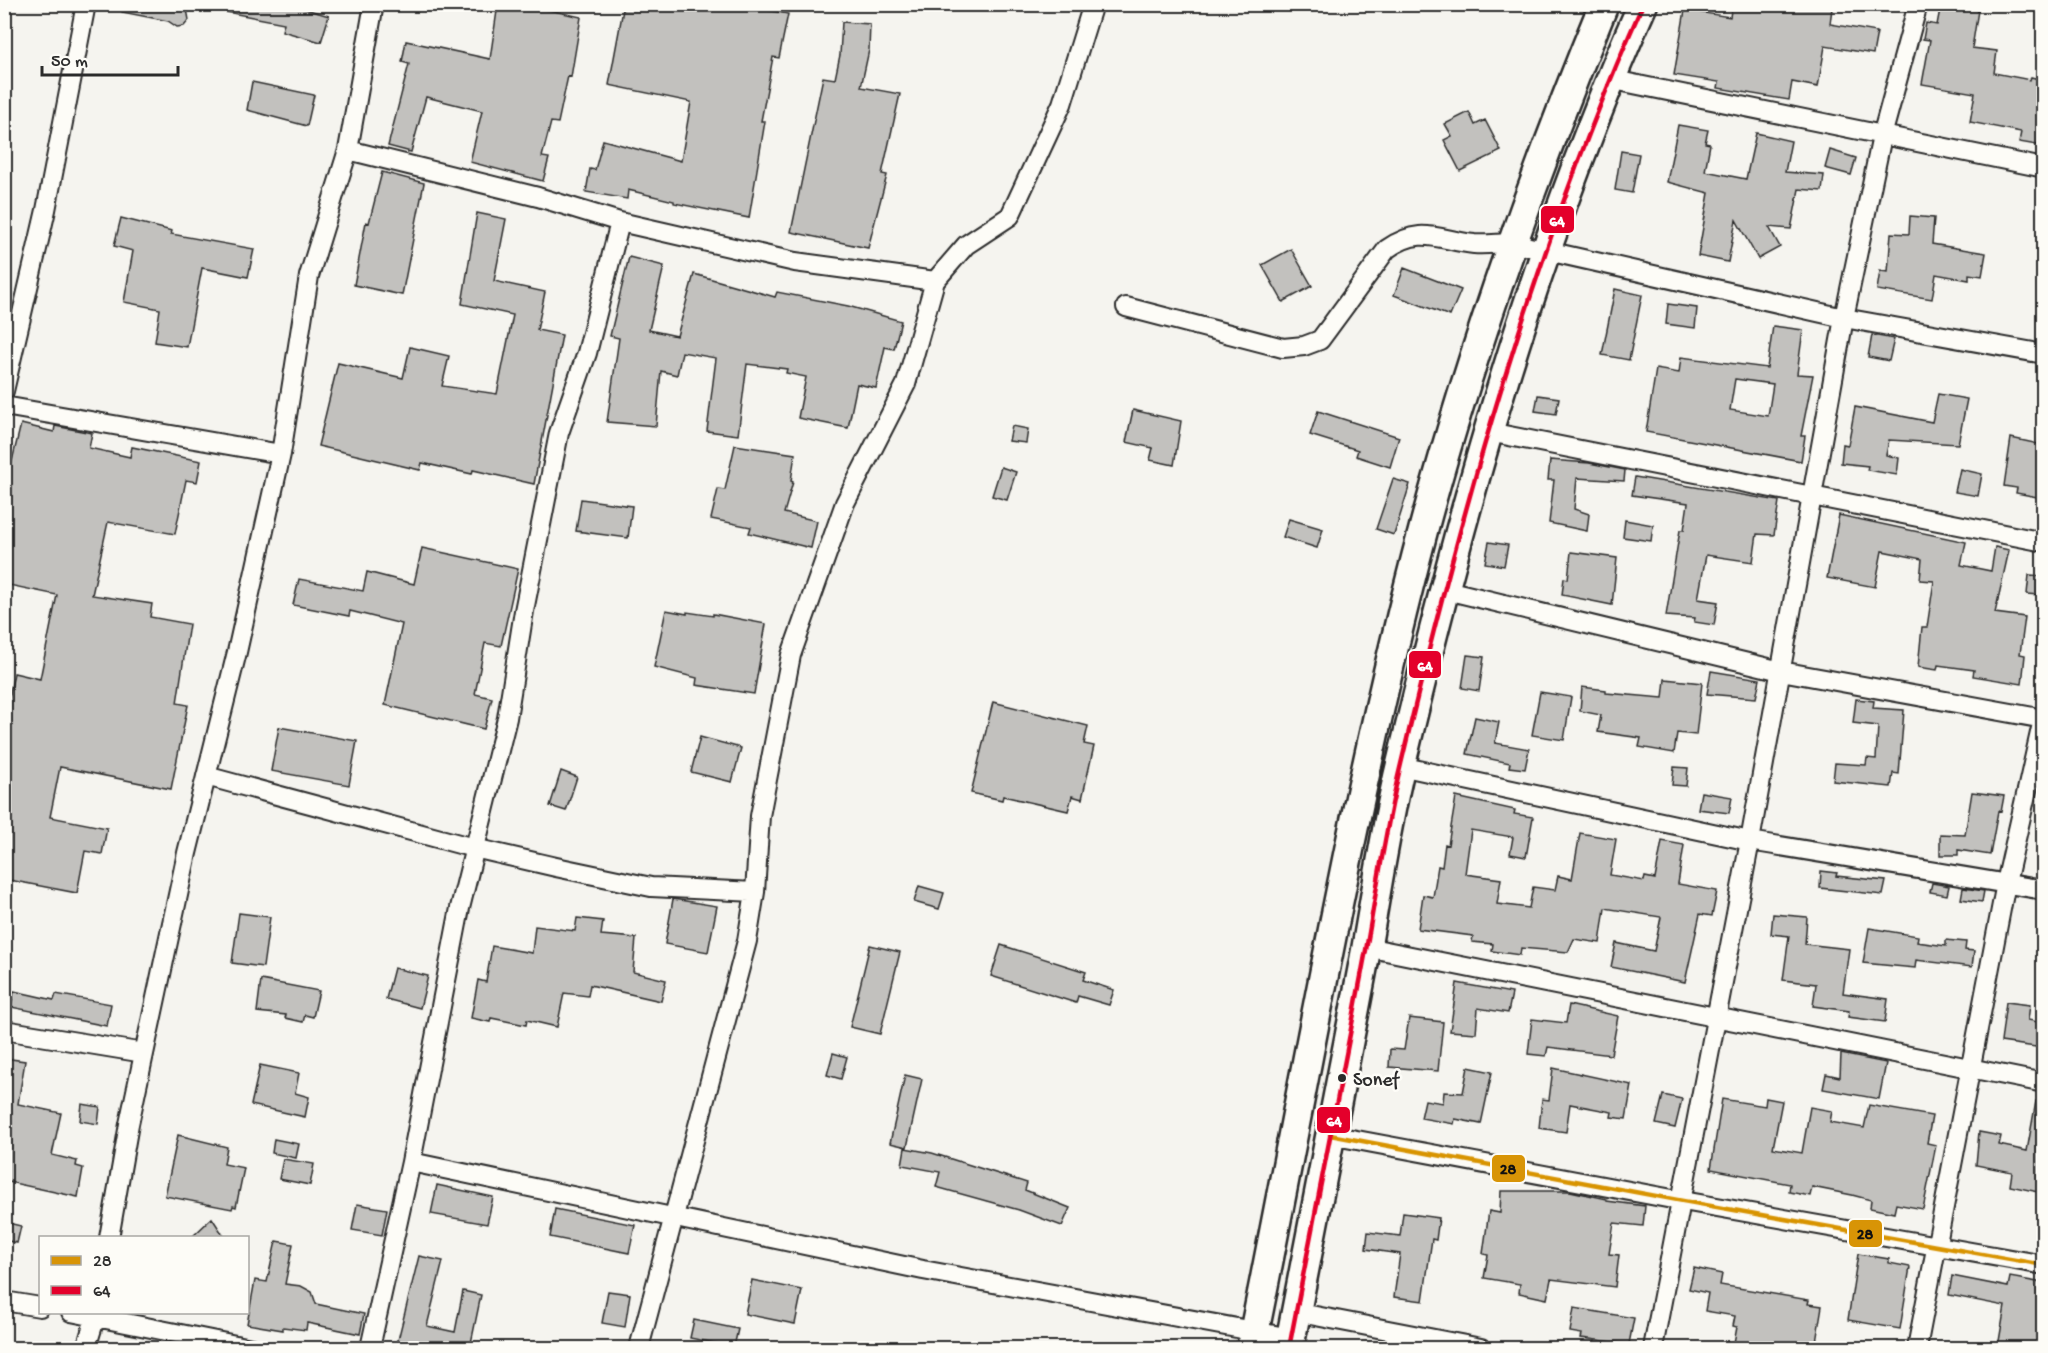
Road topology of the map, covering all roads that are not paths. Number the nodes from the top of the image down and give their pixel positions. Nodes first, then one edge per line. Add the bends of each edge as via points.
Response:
1 (86, 4) edge
2 (374, 4) edge
3 (1093, 4) edge
4 (1604, 4) edge
5 (1643, 4) edge
6 (1918, 4) edge
7 (1610, 79) junction
8 (1882, 136) junction
9 (348, 150) junction
10 (2043, 168) edge
11 (620, 222) junction
12 (1512, 243) junction
13 (1546, 252) junction
14 (935, 281) junction
15 (1126, 307) dead end
16 (1844, 318) junction
17 (2043, 354) edge
18 (4, 390) edge
19 (4, 406) edge
20 (1489, 432) junction
21 (281, 454) junction
22 (1812, 498) junction
23 (2043, 542) edge
24 (1446, 590) junction
25 (1781, 671) junction
26 (2043, 718) edge
27 (1400, 766) junction
28 (206, 776) junction
29 (1355, 823) junction
30 (1388, 829) junction
31 (1750, 841) junction
32 (474, 848) junction
33 (2006, 883) junction
34 (2043, 890) edge
35 (755, 892) junction
36 (1366, 947) junction
37 (1717, 1018) junction
38 (4, 1030) edge
39 (144, 1053) junction
40 (1972, 1069) junction
41 (2043, 1083) edge
42 (1330, 1135) junction
43 (411, 1162) junction
44 (1683, 1201) junction
45 (675, 1219) junction
46 (109, 1236) edge
47 (1936, 1246) junction
48 (2043, 1265) edge
49 (4, 1301) edge
50 (39, 1307) edge
51 (96, 1315) edge
52 (1292, 1333) edge
53 (1253, 1340) edge
54 (86, 1348) edge
55 (251, 1348) edge
56 (370, 1348) edge
57 (639, 1348) edge
58 (1481, 1348) edge
59 (1653, 1348) edge
60 (1917, 1348) edge

1 - 18 street via 46,210
2 - 9 street
3 - 14 street via 1062,104 1010,216 966,245
4 - 12 highway
5 - 7 highway
6 - 8 street
7 - 8 street
7 - 13 highway
8 - 10 street
8 - 16 street
9 - 11 street via 538,197
9 - 21 street via 309,276
11 - 14 street via 795,262
11 - 32 street via 587,353 559,433 507,718
12 - 13 street
12 - 15 street via 1474,244 1418,234 1401,239 1387,249 1320,340 1304,346 1283,348
12 - 29 highway via 1424,527
13 - 16 street
13 - 20 highway
14 - 35 street via 906,384 845,503 791,655 760,816
16 - 17 street
16 - 22 street
19 - 21 street
20 - 22 street
20 - 24 highway
21 - 28 street
22 - 23 street
22 - 25 street
24 - 25 street
24 - 27 highway
25 - 26 street
25 - 31 street
26 - 33 street
27 - 30 highway
27 - 31 street
28 - 32 street
28 - 39 street
29 - 30 highway
29 - 53 highway
30 - 36 highway
31 - 33 street
31 - 37 street
32 - 35 street via 651,887
32 - 43 street
33 - 34 street
33 - 40 street
35 - 45 street via 747,941
36 - 37 street
36 - 42 highway
37 - 40 street
37 - 44 street
38 - 39 street
39 - 46 street
40 - 41 street
40 - 47 street
42 - 44 street
42 - 52 highway
43 - 45 street
43 - 56 street
44 - 47 street
44 - 59 street
45 - 53 street
45 - 57 street
47 - 48 street
47 - 60 street
49 - 50 street
51 - 54 street
51 - 55 street
52 - 53 street
52 - 58 street

